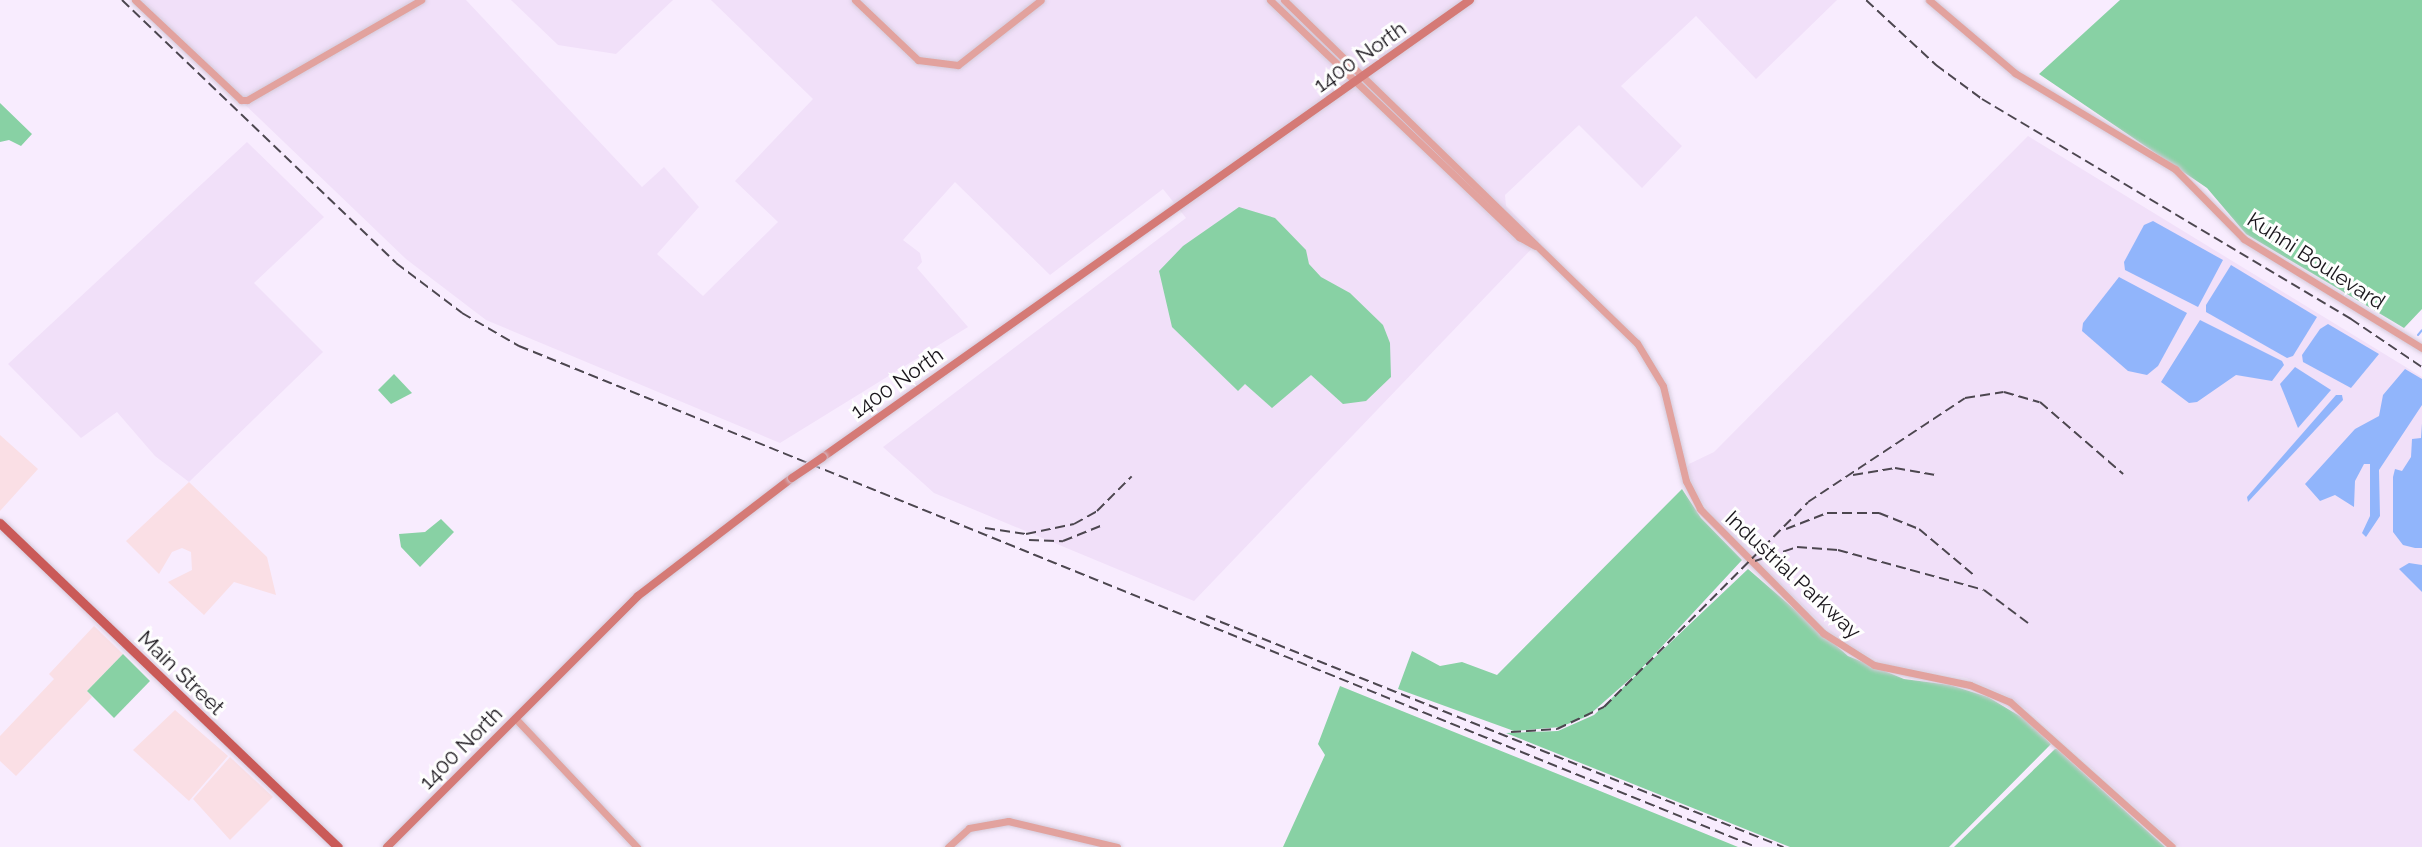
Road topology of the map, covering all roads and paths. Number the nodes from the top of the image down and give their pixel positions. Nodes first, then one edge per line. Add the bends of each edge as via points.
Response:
1 (135, 0) edge
2 (421, 0) edge
3 (855, 0) edge
4 (1041, 0) edge
5 (1270, 0) edge
6 (1284, 0) edge
7 (1470, 0) edge
8 (1928, 0) edge
9 (1359, 79) junction
10 (2422, 348) edge
11 (0, 523) edge
12 (515, 718) junction
13 (338, 847) edge
14 (387, 847) edge
15 (636, 847) edge
16 (948, 847) edge
17 (1117, 847) edge
18 (2172, 847) edge

1 - 2 street via 241,100 261,96
3 - 4 street via 918,60 958,65
5 - 9 street
6 - 9 street
7 - 9 main road, 1400 North
8 - 10 street, Kuhni Boulevard via 1990,55 2175,169 2244,239
9 - 12 main road, 1400 North, bridge via 792,478 638,596
9 - 18 street, Industrial Parkway via 1525,230 1535,246 1625,331 1651,364 1665,394 1686,481 1720,534 1837,644 1881,668 1970,685 2010,702
11 - 13 main road, Main Street
12 - 14 main road, 1400 North
12 - 15 street
16 - 17 street via 969,828 1008,821

